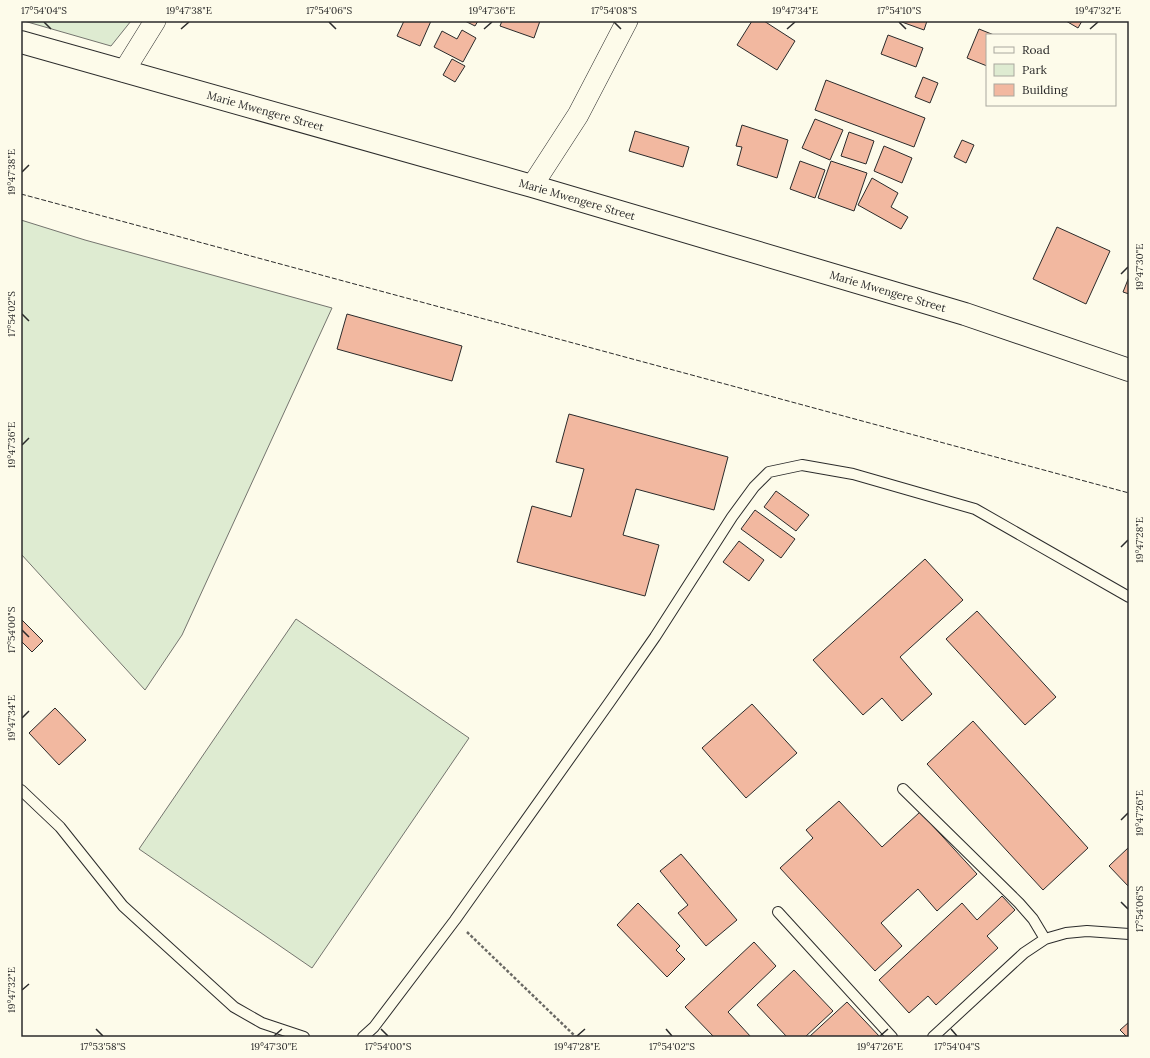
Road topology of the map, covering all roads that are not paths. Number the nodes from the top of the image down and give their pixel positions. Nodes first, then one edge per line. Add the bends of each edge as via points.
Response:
1 (155, 21) edge
2 (627, 21) edge
3 (21, 42) edge
4 (124, 71) junction
5 (532, 186) junction
6 (1129, 370) edge
7 (1129, 597) edge
8 (903, 789) dead end
9 (21, 790) edge
10 (778, 912) dead end
11 (1129, 934) edge
12 (1045, 939) junction
13 (375, 1032) edge
14 (304, 1037) edge
15 (362, 1037) edge
16 (892, 1037) edge
17 (932, 1037) edge

1 - 4 street
2 - 5 street via 578,115
3 - 4 main road, Marie Mwengere Street
4 - 5 main road, Marie Mwengere Street
5 - 6 main road, Marie Mwengere Street via 965,314
7 - 13 lane via 975,509 853,474 802,465 769,472 732,516 655,637
8 - 12 lane via 1019,903
9 - 14 lane via 60,827 123,906 234,1007 262,1024
10 - 16 lane
11 - 12 lane via 1087,931
12 - 17 lane via 1024,953
13 - 15 lane

